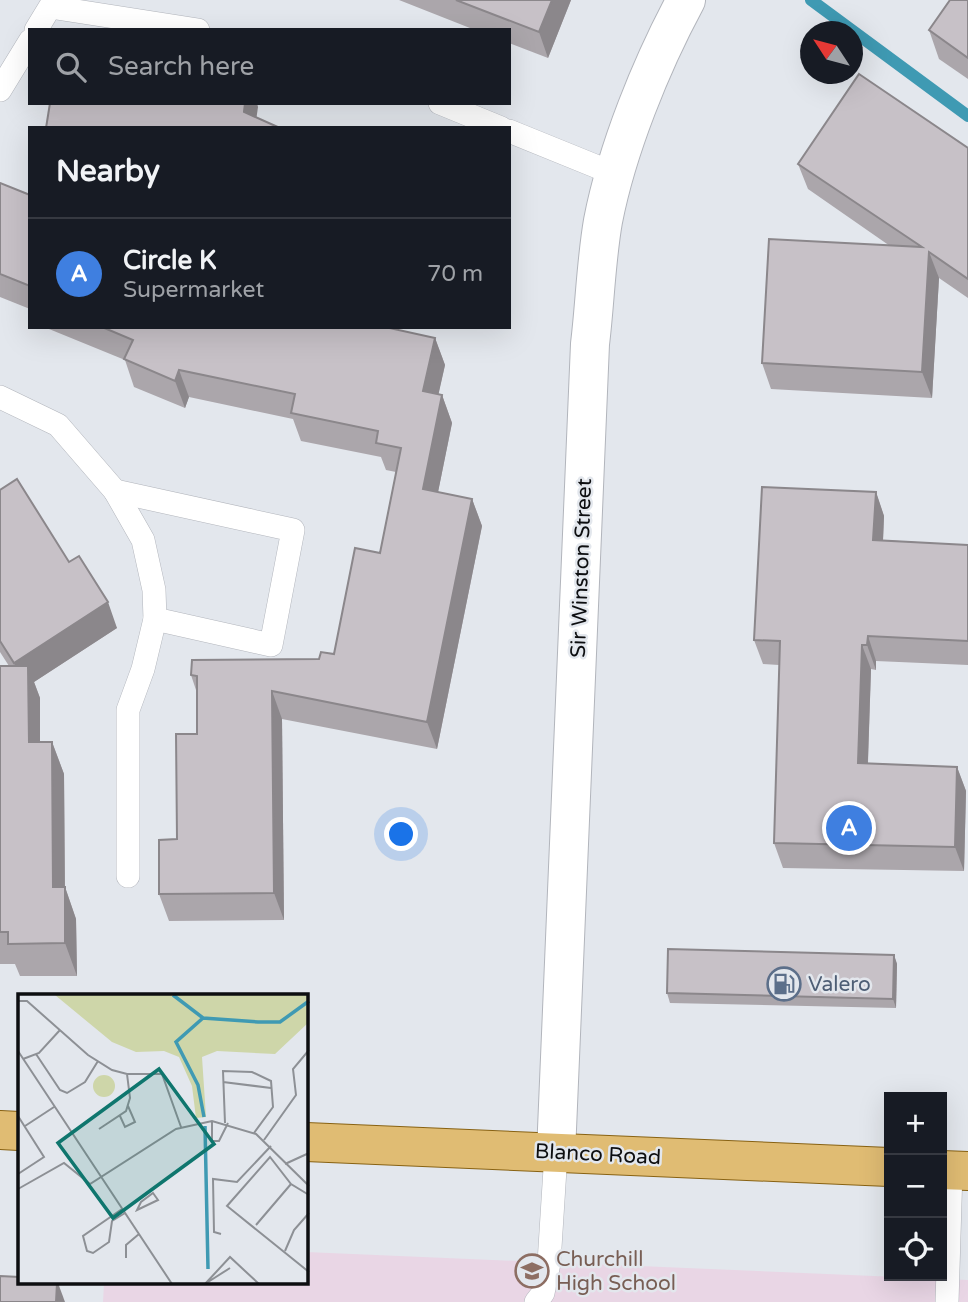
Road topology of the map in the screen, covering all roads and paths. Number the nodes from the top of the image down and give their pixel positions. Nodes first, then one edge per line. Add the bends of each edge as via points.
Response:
1 (686, 0) edge
2 (37, 28) edge
3 (185, 28) edge
4 (28, 44) edge
5 (0, 90) edge
6 (445, 105) edge
7 (496, 126) edge
8 (511, 132) edge
9 (615, 174) junction
10 (0, 397) edge
11 (115, 491) junction
12 (155, 619) junction
13 (128, 876) dead end
14 (0, 1130) edge
15 (18, 1131) edge
16 (308, 1142) edge
17 (556, 1153) junction
18 (884, 1167) edge
19 (954, 1170) edge
20 (536, 1302) edge
21 (947, 1302) edge

1 - 9 street, Sir Winston Street
2 - 3 lane via 50,7
4 - 5 lane
6 - 7 lane
8 - 9 lane
9 - 17 street, Sir Winston Street via 603,222 590,344
10 - 11 lane via 58,425
11 - 12 lane via 143,540
11 - 12 lane via 293,530 271,645
12 - 13 lane via 128,710
14 - 15 main road
16 - 17 main road, Blanco Road
17 - 18 main road, Blanco Road
17 - 20 lane via 549,1263 543,1293
19 - 21 lane

